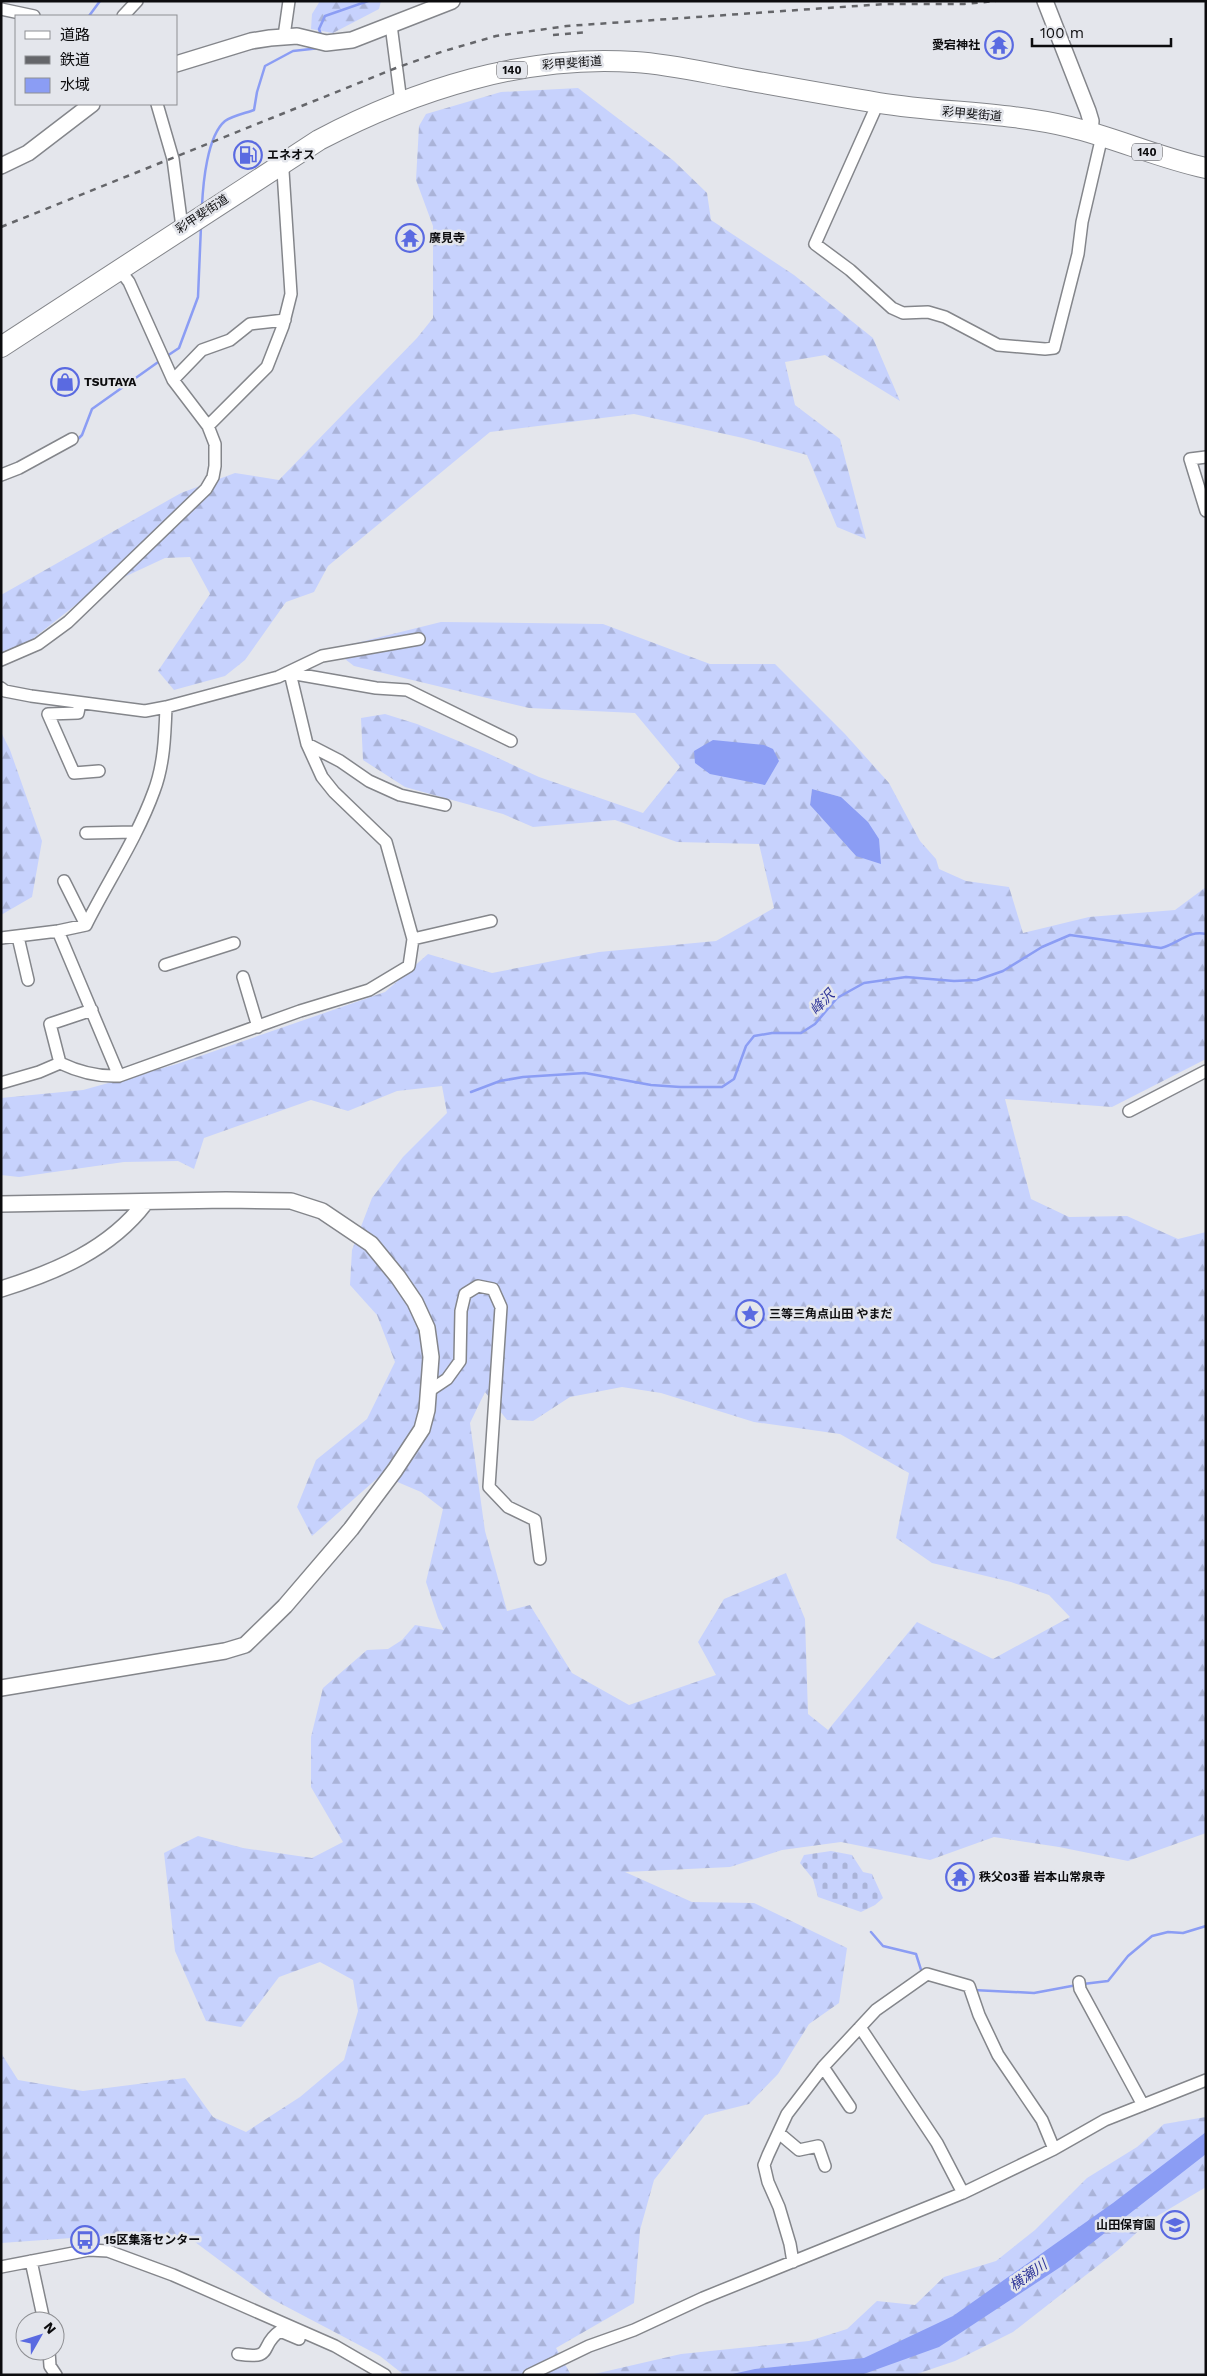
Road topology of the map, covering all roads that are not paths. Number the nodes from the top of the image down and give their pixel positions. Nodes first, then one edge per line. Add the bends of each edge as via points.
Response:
1 (137, 1) edge
2 (289, 1) edge
3 (452, 1) edge
4 (1045, 1) edge
5 (1, 9) edge
6 (29, 15) edge
7 (124, 15) edge
8 (391, 25) junction
9 (284, 36) junction
10 (178, 63) edge
11 (401, 102) junction
12 (878, 102) junction
13 (91, 105) edge
14 (157, 105) edge
15 (1096, 134) junction
16 (278, 165) junction
17 (1, 166) edge
18 (1206, 168) edge
19 (182, 227) junction
20 (119, 269) junction
21 (284, 320) junction
22 (1, 347) edge
23 (173, 380) junction
24 (208, 426) junction
25 (72, 439) dead end
26 (1206, 458) edge
27 (1201, 474) edge
28 (1, 475) edge
29 (1206, 511) edge
30 (419, 639) dead end
31 (1, 660) edge
32 (290, 673) junction
33 (3, 692) edge
34 (80, 703) junction
35 (166, 708) junction
36 (511, 741) dead end
37 (307, 744) junction
38 (99, 771) dead end
39 (445, 805) dead end
40 (135, 832) junction
41 (86, 833) dead end
42 (64, 881) dead end
43 (491, 921) dead end
44 (86, 925) junction
45 (58, 932) junction
46 (18, 937) junction
47 (1, 938) edge
48 (413, 939) junction
49 (234, 943) dead end
50 (165, 965) dead end
51 (243, 977) dead end
52 (28, 980) dead end
53 (92, 1010) junction
54 (258, 1027) junction
55 (60, 1062) junction
56 (1206, 1071) edge
57 (119, 1076) junction
58 (1, 1082) edge
59 (1129, 1111) dead end
60 (145, 1203) junction
61 (1, 1204) edge
62 (1, 1289) edge
63 (429, 1391) junction
64 (540, 1559) dead end
65 (1, 1688) edge
66 (1079, 1982) dead end
67 (860, 2027) junction
68 (822, 2067) junction
69 (1206, 2080) edge
70 (1143, 2105) junction
71 (850, 2106) dead end
72 (780, 2134) junction
73 (1054, 2149) junction
74 (825, 2166) dead end
75 (963, 2193) junction
76 (31, 2262) junction
77 (792, 2262) junction
78 (1, 2267) edge
79 (42, 2311) edge
80 (314, 2338) junction
81 (238, 2354) dead end
82 (49, 2361) edge
83 (56, 2375) edge
84 (385, 2375) edge
85 (529, 2375) edge

1 - 7 street
2 - 9 street
3 - 8 street
4 - 15 street
5 - 6 street
8 - 9 street via 352,40 326,43
8 - 11 street
9 - 10 street via 250,40
11 - 12 highway, 彩甲斐街道 / 140 via 526,67 603,60 659,64
11 - 16 highway, 彩甲斐街道 / 140 via 360,118
12 - 15 highway, 彩甲斐街道 / 140 via 1038,121
12 - 15 street via 815,244 892,308 903,313 936,314 998,344 1054,348 1078,254
13 - 17 street via 28,153
14 - 19 street via 172,159
15 - 18 highway, 彩甲斐街道 / 140 via 1172,161
16 - 19 highway, 彩甲斐街道 / 140
16 - 21 street via 282,171 291,294
19 - 20 highway, 彩甲斐街道 / 140
20 - 22 highway, 彩甲斐街道 / 140
20 - 23 street via 129,282
21 - 23 street via 250,324 230,340 202,350
21 - 24 street via 267,367
23 - 24 street
24 - 31 street via 216,454 213,477 206,489 68,622 38,644
25 - 28 street
26 - 27 street via 1190,459
27 - 29 street
30 - 32 street via 322,656 309,660
32 - 35 street
32 - 36 street via 407,690
32 - 37 street
33 - 34 street
34 - 35 street via 145,711
34 - 38 street via 78,713 48,714 74,773
35 - 40 street via 164,745 155,790
37 - 39 street via 369,781 400,795
37 - 48 street via 322,778 386,842
40 - 41 street
40 - 44 street
42 - 44 street
43 - 48 street
44 - 45 street
45 - 46 street
45 - 53 street
46 - 47 street
46 - 52 street
48 - 54 street via 409,966 369,990
49 - 50 street
51 - 54 street
53 - 55 street via 50,1024
53 - 57 street
54 - 57 street
55 - 57 street via 75,1070 105,1077
55 - 58 street via 39,1072
56 - 59 street
60 - 61 street
60 - 62 street via 130,1223 85,1256
60 - 63 street via 291,1201 322,1211 346,1226 371,1244 415,1302 427,1328 431,1357
63 - 64 street via 447,1380 460,1361 461,1311 465,1294 478,1286 493,1289 500,1307 489,1487 508,1508 535,1520
63 - 65 street via 422,1428 395,1470 351,1529 285,1606 245,1645
66 - 70 street via 1080,1990
67 - 68 street
67 - 73 street via 876,2010 927,1974 969,1986 978,2015 998,2055 1042,2120
67 - 75 street via 937,2143
68 - 71 street
68 - 72 street via 788,2114
69 - 70 street
70 - 73 street via 1105,2120
72 - 74 street via 799,2150 818,2146
72 - 77 street via 764,2165 790,2244
73 - 75 street
75 - 77 street
76 - 78 street
76 - 79 street
76 - 80 street via 89,2250 108,2251 174,2275
77 - 85 street via 590,2346
80 - 81 street via 308,2342 280,2332 272,2337 268,2349 260,2355
80 - 84 street via 335,2346
82 - 83 street

